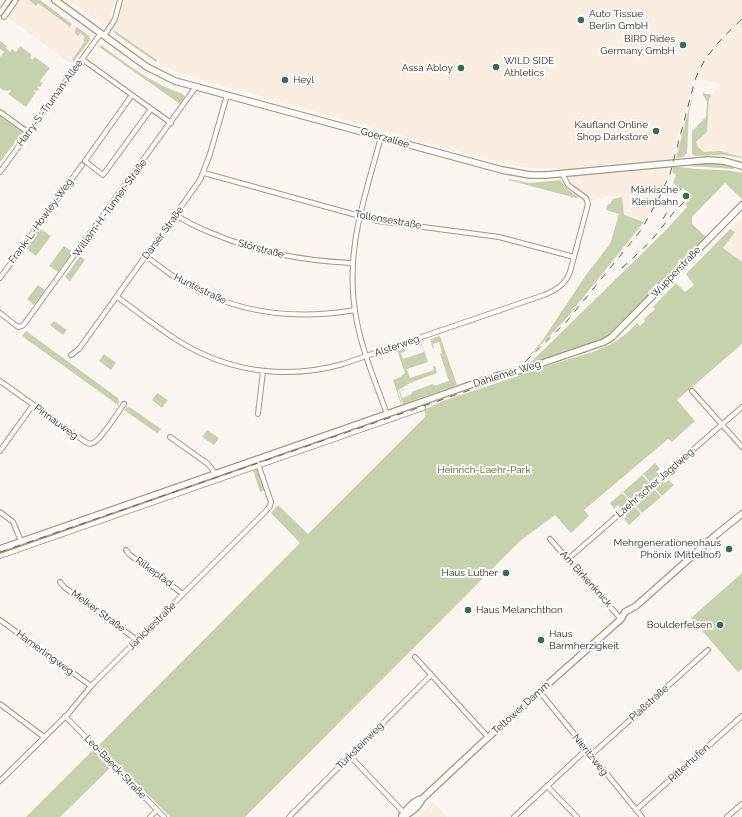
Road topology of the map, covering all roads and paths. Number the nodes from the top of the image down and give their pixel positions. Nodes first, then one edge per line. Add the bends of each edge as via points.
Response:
1 (9, 0) edge
2 (16, 0) edge
3 (55, 0) edge
4 (120, 0) edge
5 (0, 13) edge
6 (4, 17) dead end
7 (103, 34) junction
8 (82, 59) junction
9 (195, 88) junction
10 (132, 95) junction
11 (226, 95) junction
12 (151, 109) junction
13 (0, 112) edge
14 (171, 123) junction
15 (29, 133) junction
16 (382, 137) junction
17 (84, 163) junction
18 (742, 166) edge
19 (0, 172) edge
20 (204, 173) junction
21 (562, 173) junction
22 (742, 205) edge
23 (176, 215) junction
24 (360, 216) junction
25 (146, 256) junction
26 (574, 257) junction
27 (352, 263) junction
28 (0, 278) edge
29 (117, 297) junction
30 (354, 310) junction
31 (0, 313) edge
32 (609, 340) joint
33 (71, 355) dead end
34 (366, 356) junction
35 (263, 371) junction
36 (0, 381) edge
37 (692, 391) dead end
38 (124, 404) dead end
39 (33, 405) junction
40 (742, 406) edge
41 (405, 408) junction
42 (423, 408) dead end
43 (258, 414) dead end
44 (386, 414) junction
45 (407, 414) junction
46 (376, 418) junction
47 (378, 424) junction
48 (722, 424) junction
49 (344, 429) junction
50 (346, 436) junction
51 (170, 437) dead end
52 (313, 440) junction
53 (306, 442) junction
54 (295, 446) junction
55 (315, 447) junction
56 (742, 447) edge
57 (309, 449) junction
58 (0, 450) edge
59 (283, 450) junction
60 (274, 453) junction
61 (297, 453) junction
62 (285, 457) junction
63 (257, 459) junction
64 (277, 460) junction
65 (259, 466) junction
66 (231, 468) junction
67 (215, 474) junction
68 (233, 475) junction
69 (159, 493) junction
70 (144, 499) junction
71 (161, 500) junction
72 (146, 505) junction
73 (0, 512) edge
74 (105, 512) junction
75 (742, 514) edge
76 (107, 519) junction
77 (77, 522) junction
78 (80, 528) junction
79 (55, 530) junction
80 (42, 534) junction
81 (57, 536) junction
82 (550, 539) dead end
83 (44, 540) junction
84 (20, 542) junction
85 (22, 548) junction
86 (0, 549) edge
87 (126, 550) dead end
88 (0, 556) edge
89 (568, 559) junction
90 (60, 582) dead end
91 (183, 594) junction
92 (621, 619) junction
93 (0, 620) edge
94 (137, 640) junction
95 (708, 650) dead end
96 (415, 657) dead end
97 (431, 675) junction
98 (91, 686) junction
99 (539, 692) junction
100 (0, 704) edge
101 (66, 716) junction
102 (742, 716) edge
103 (44, 737) junction
104 (488, 737) junction
105 (586, 750) junction
106 (591, 755) junction
107 (350, 756) junction
108 (0, 781) edge
109 (547, 786) junction
110 (742, 804) edge
111 (157, 810) junction
112 (636, 810) junction
113 (404, 816) edge
114 (150, 817) edge
115 (164, 817) edge
116 (289, 817) edge
117 (514, 817) edge
118 (577, 817) edge
119 (642, 817) edge
120 (727, 817) edge

1 - 5 street
2 - 6 street
3 - 7 main road, Goerzallee
4 - 7 street, Harry-S.-Truman-Allee via 115,19
7 - 8 street, Harry-S.-Truman-Allee
7 - 9 main road, Goerzallee via 156,72
8 - 10 street
8 - 15 street, Harry-S.-Truman-Allee
9 - 11 main road, Goerzallee
9 - 14 street, William-H.-Tunner-Straße
10 - 12 street
10 - 17 street, Frank-L.-Howley-Weg
11 - 16 main road, Goerzallee
11 - 20 street, Darser Straße
12 - 14 street
12 - 17 street via 103,175
13 - 15 street
14 - 31 street, William-H.-Tunner-Straße via 22,326 18,327
15 - 19 street, Harry-S.-Truman-Allee
16 - 21 main road, Goerzallee via 502,170 530,175
16 - 24 street
17 - 28 street, Frank-L.-Howley-Weg
18 - 21 main road, Goerzallee via 708,160
20 - 23 street, Darser Straße
20 - 24 street, Tollensestraße
21 - 26 street, Alsterweg via 568,185 586,198 588,204
22 - 32 main road, Wupperstraße
23 - 25 street, Darser Straße
23 - 27 street, Störstraße via 215,235 259,250 298,258
24 - 26 street, Tollensestraße via 391,223 498,237
24 - 27 street
25 - 29 street, Darser Straße
25 - 30 street, Huntestraße via 192,288 247,309 303,315
26 - 34 street, Alsterweg via 567,279 553,291
27 - 30 street
29 - 33 street, Darser Straße via 79,349
29 - 35 street, Alsterweg via 194,350 219,361
30 - 34 street
32 - 41 main road, Dahlemer Weg
34 - 35 street, Alsterweg via 311,371
34 - 44 street
35 - 43 street
36 - 39 street, Pinnauweg
37 - 48 street
38 - 39 street, Pinnauweg via 100,438 92,444
39 - 58 street
40 - 48 street, Laehr'scher Jagdweg
41 - 44 main road, Dahlemer Weg
41 - 45 street
42 - 45 street
44 - 46 main road, Dahlemer Weg
45 - 47 street
46 - 47 street
46 - 49 main road, Dahlemer Weg
47 - 50 street
48 - 56 street
48 - 89 street, Laehr'scher Jagdweg
49 - 50 street
49 - 52 main road, Dahlemer Weg
50 - 55 street
51 - 67 street via 210,466
52 - 53 main road, Dahlemer Weg
52 - 55 street
53 - 54 main road, Dahlemer Weg
53 - 57 street
54 - 59 main road, Dahlemer Weg
54 - 61 street
55 - 57 street
57 - 61 street
59 - 60 main road, Dahlemer Weg
59 - 62 street
60 - 63 main road, Dahlemer Weg
60 - 64 street
61 - 62 street
62 - 64 street
63 - 65 street, Jänickestraße
63 - 66 main road, Dahlemer Weg
64 - 65 street
65 - 68 street
65 - 91 street, Jänickestraße via 270,498 270,506
66 - 67 main road, Dahlemer Weg
66 - 68 street
67 - 69 main road, Dahlemer Weg
68 - 71 street
69 - 70 main road, Dahlemer Weg
69 - 71 street
70 - 72 street
70 - 74 main road, Dahlemer Weg
71 - 72 street
72 - 76 street
73 - 84 street via 13,522
74 - 76 street
74 - 77 main road, Dahlemer Weg
75 - 92 main road, Teltower Damm
76 - 78 street
77 - 78 street
77 - 79 main road, Dahlemer Weg
78 - 81 street
79 - 80 main road, Dahlemer Weg
79 - 81 street
80 - 83 street
80 - 84 main road, Dahlemer Weg
81 - 83 street
82 - 89 street, Am Birkenknick
83 - 85 street
84 - 85 street
84 - 86 main road, Dahlemer Weg
85 - 88 street
87 - 91 street, Rilkepfad
89 - 92 street, Am Birkenknick
90 - 94 street, Melker Straße
91 - 94 street, Jänickestraße
92 - 99 main road, Teltower Damm
93 - 98 street, Hamerlingweg
94 - 98 street, Jänickestraße
95 - 106 street, Plaßstraße
96 - 97 street
97 - 104 street
97 - 107 street, Türksteinweg
98 - 101 street, Jänickestraße
99 - 104 main road, Teltower Damm
99 - 105 street, Nieritzweg
100 - 103 street
101 - 103 street, Jänickestraße
101 - 111 street, Leo-Baeck-Straße
102 - 112 street, Ritterhufen
103 - 108 street, Jänickestraße
104 - 113 main road, Teltower Damm via 418,799
105 - 106 street, Nieritzweg
105 - 109 street
106 - 112 street, Nieritzweg
107 - 113 street
107 - 116 street, Türksteinweg
109 - 117 street
109 - 118 street
110 - 120 street
111 - 114 street
111 - 115 street, Leo-Baeck-Straße
112 - 119 street, Nieritzweg

